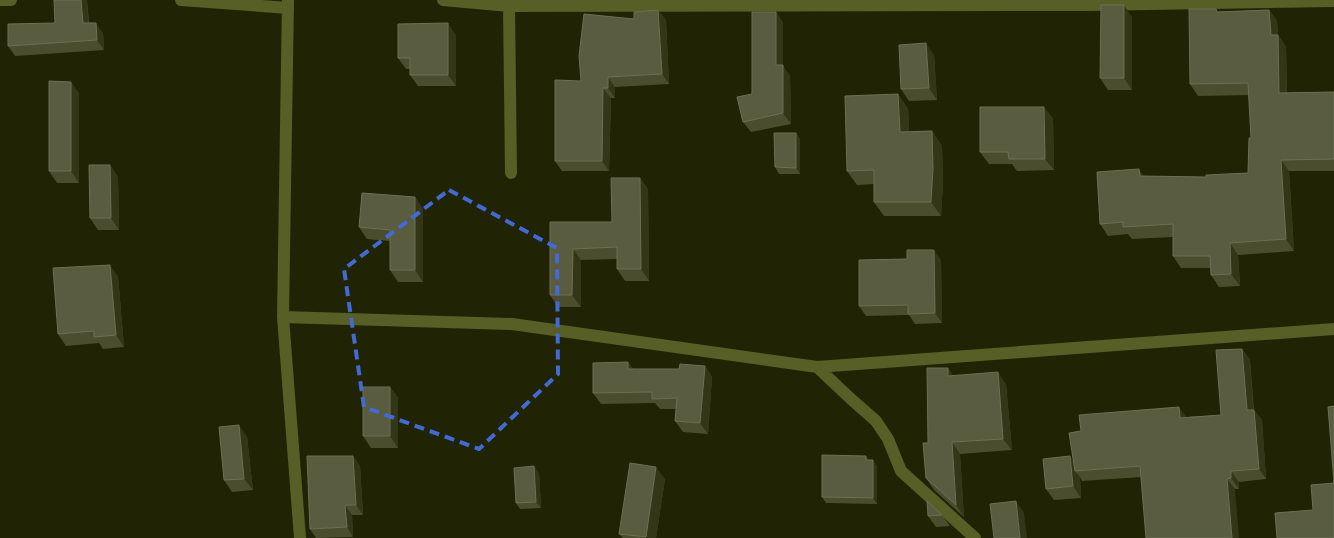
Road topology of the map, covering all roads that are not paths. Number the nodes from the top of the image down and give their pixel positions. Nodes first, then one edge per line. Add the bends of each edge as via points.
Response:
1 (0, 0) edge
2 (10, 0) edge
3 (181, 0) edge
4 (444, 0) edge
5 (1334, 1) edge
6 (288, 4) edge
7 (510, 6) junction
8 (511, 173) dead end
9 (283, 317) junction
10 (1334, 329) edge
11 (817, 367) junction
12 (300, 538) edge
13 (975, 538) edge

1 - 2 street
3 - 6 street
4 - 7 street
5 - 7 street via 1087,5
6 - 9 street
7 - 8 street
9 - 11 street via 512,324
9 - 12 street
10 - 11 street
11 - 13 street via 876,420 902,471

